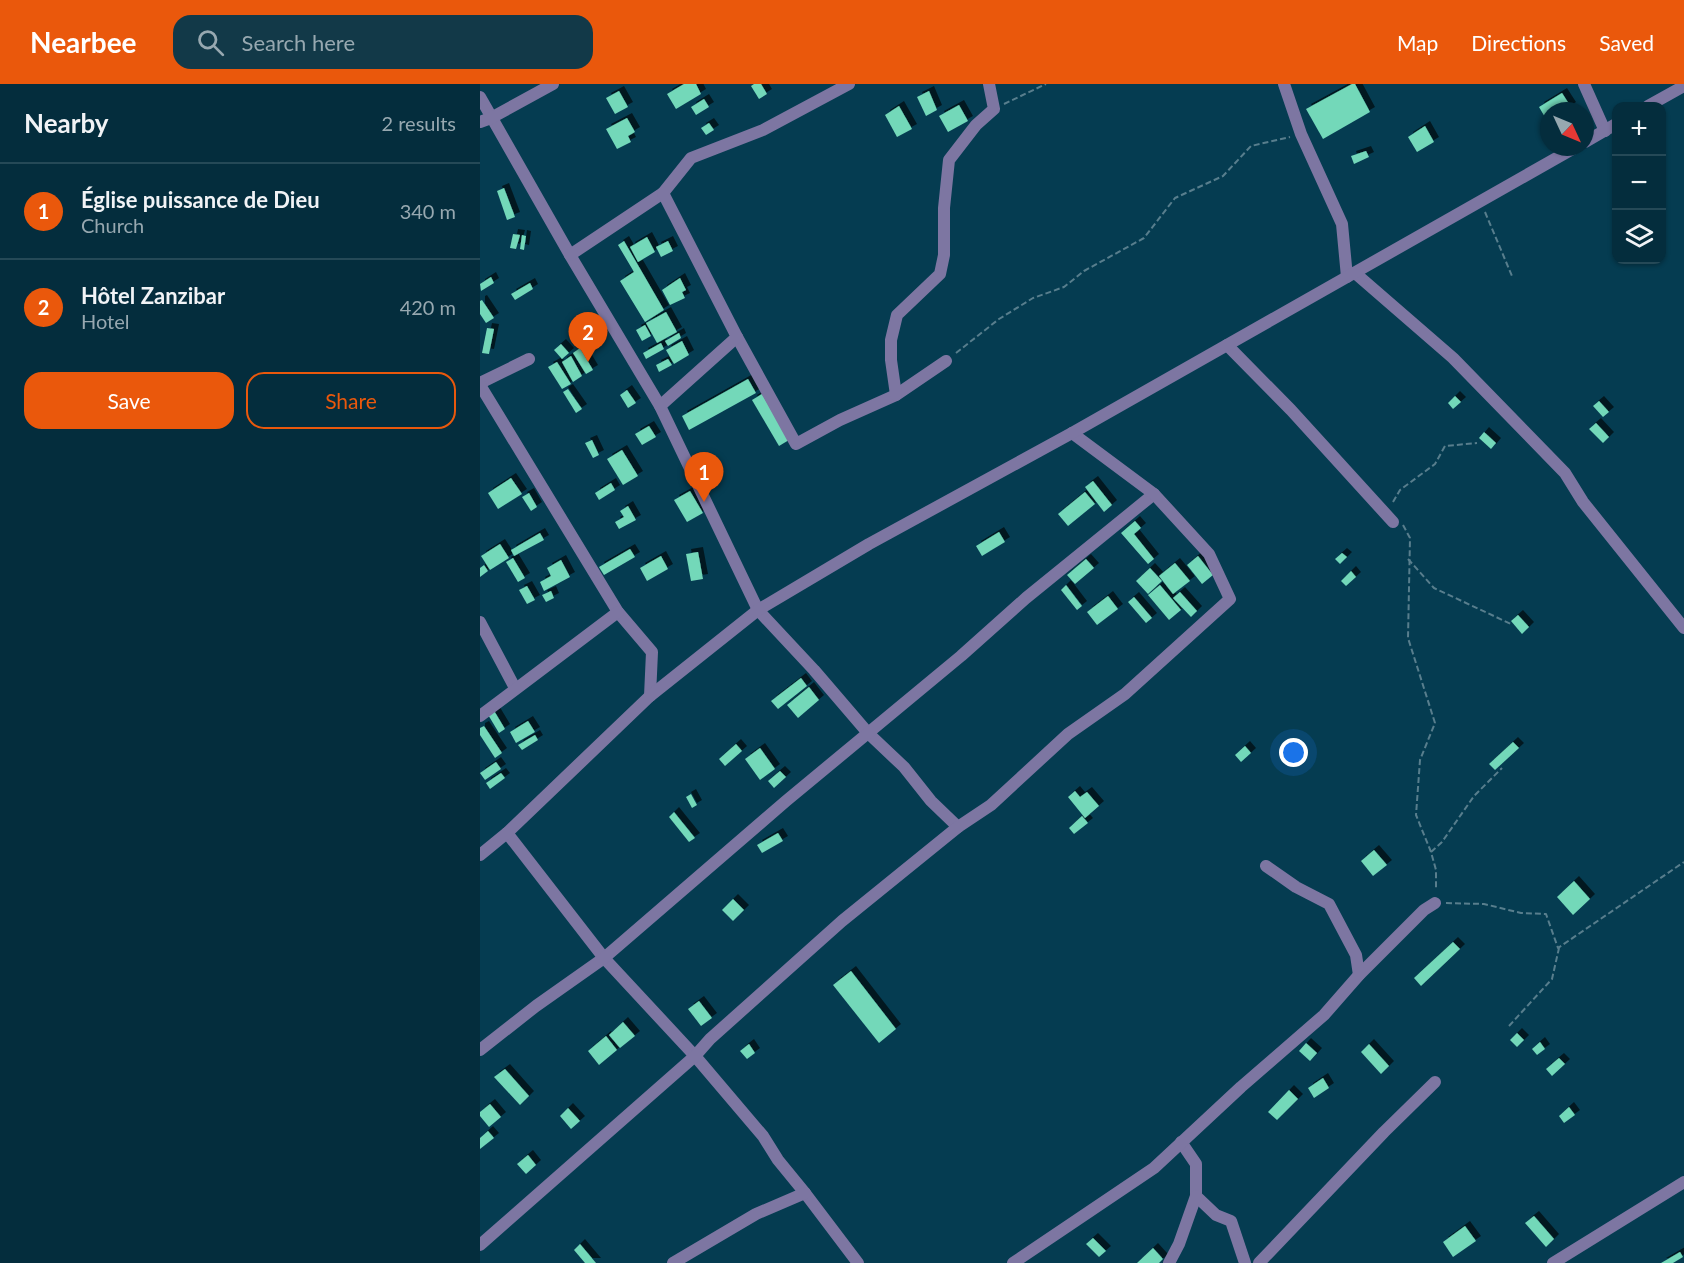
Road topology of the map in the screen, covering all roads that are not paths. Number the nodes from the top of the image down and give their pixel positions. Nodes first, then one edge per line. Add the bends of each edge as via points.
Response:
1 (554, 84) edge
2 (849, 84) edge
3 (989, 84) edge
4 (1284, 84) edge
5 (1584, 84) edge
6 (1684, 86) edge
7 (480, 97) edge
8 (1655, 102) edge
9 (486, 120) edge
10 (1612, 127) edge
11 (1605, 131) junction
12 (1594, 137) edge
13 (1560, 156) edge
14 (663, 193) junction
15 (570, 255) junction
16 (1351, 275) junction
17 (737, 337) junction
18 (1227, 345) junction
19 (529, 359) dead end
20 (946, 361) road end
21 (480, 384) edge
22 (896, 395) junction
23 (660, 406) junction
24 (1072, 433) junction
25 (1154, 494) junction
26 (1393, 522) road end
27 (758, 610) junction
28 (618, 612) junction
29 (480, 622) edge
30 (1684, 628) edge
31 (515, 688) junction
32 (650, 696) junction
33 (480, 716) edge
34 (868, 733) junction
35 (958, 827) junction
36 (507, 833) junction
37 (480, 855) edge
38 (1266, 866) dead end
39 (1435, 903) road end
40 (604, 958) junction
41 (1359, 975) junction
42 (480, 1050) edge
43 (695, 1056) junction
44 (1435, 1082) dead end
45 (1181, 1142) junction
46 (1684, 1182) edge
47 (805, 1192) junction
48 (1196, 1196) junction
49 (480, 1245) edge
50 (673, 1263) edge
51 (858, 1263) edge
52 (1013, 1263) edge
53 (1169, 1263) edge
54 (1245, 1263) edge
55 (1259, 1263) edge
56 (1553, 1263) edge

1 - 9 street
2 - 14 street via 763,130 691,158
3 - 22 street via 994,109 949,160 940,274 897,315 891,340
4 - 16 street via 1301,134 1342,224
5 - 11 street
6 - 8 street
7 - 9 street
9 - 15 street
10 - 11 street
11 - 12 street
13 - 16 street
14 - 15 street
14 - 17 street
15 - 23 street
16 - 18 street
16 - 30 street via 1454,358 1565,473 1583,502
17 - 22 street via 796,444
17 - 23 street
18 - 24 street
18 - 26 street
19 - 21 street
20 - 22 street
21 - 28 street
23 - 27 street
24 - 25 street
24 - 27 street
25 - 34 street
25 - 35 street via 1209,554 1230,599 1125,694 1068,734 991,805
27 - 32 street
27 - 34 street
28 - 31 street
28 - 32 street via 652,652
29 - 31 street
31 - 33 street
32 - 36 street
34 - 35 street
34 - 40 street
35 - 43 street via 842,921
36 - 37 street
36 - 40 street
38 - 41 street via 1329,904 1356,955
39 - 41 street
40 - 42 street
40 - 43 street
41 - 45 street via 1324,1016
43 - 47 street
43 - 49 street
44 - 55 street
45 - 48 street via 1196,1164
45 - 52 street via 1154,1168
46 - 56 street
47 - 50 street via 756,1214
47 - 51 street
48 - 53 street
48 - 54 street via 1216,1215 1231,1221

